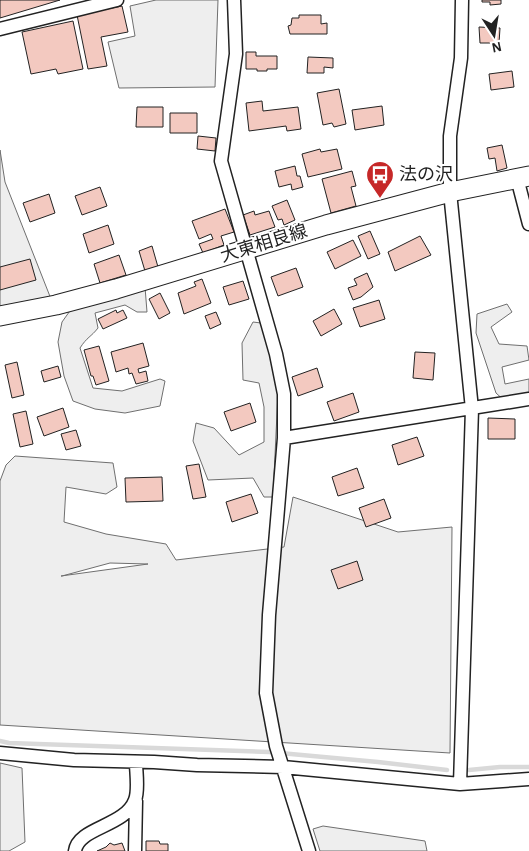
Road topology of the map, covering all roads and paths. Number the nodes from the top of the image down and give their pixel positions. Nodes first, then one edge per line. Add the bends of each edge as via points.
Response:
1 (117, 0) edge
2 (234, 0) edge
3 (462, 0) edge
4 (0, 28) edge
5 (523, 177) edge
6 (450, 192) junction
7 (529, 224) edge
8 (248, 249) junction
9 (0, 316) edge
10 (529, 399) edge
11 (472, 409) junction
12 (284, 438) junction
13 (0, 753) edge
14 (280, 757) junction
15 (136, 762) junction
16 (529, 779) edge
17 (460, 784) junction
18 (136, 798) junction
19 (74, 851) edge
20 (135, 851) edge
21 (309, 851) edge

1 - 4 street
2 - 8 street via 236,54 221,161
3 - 6 street via 462,58 450,136
5 - 6 main road, 大東相良線
5 - 7 street
6 - 8 main road, 大東相良線 via 326,224
6 - 11 street
8 - 9 main road, 大東相良線 via 116,289
8 - 12 street via 284,394
10 - 11 street
11 - 12 street
11 - 17 street
12 - 14 street via 266,693
13 - 15 street
14 - 15 street via 197,765
14 - 17 street
14 - 21 street
15 - 18 street
16 - 17 street
18 - 19 street via 125,815 85,836
18 - 20 street

